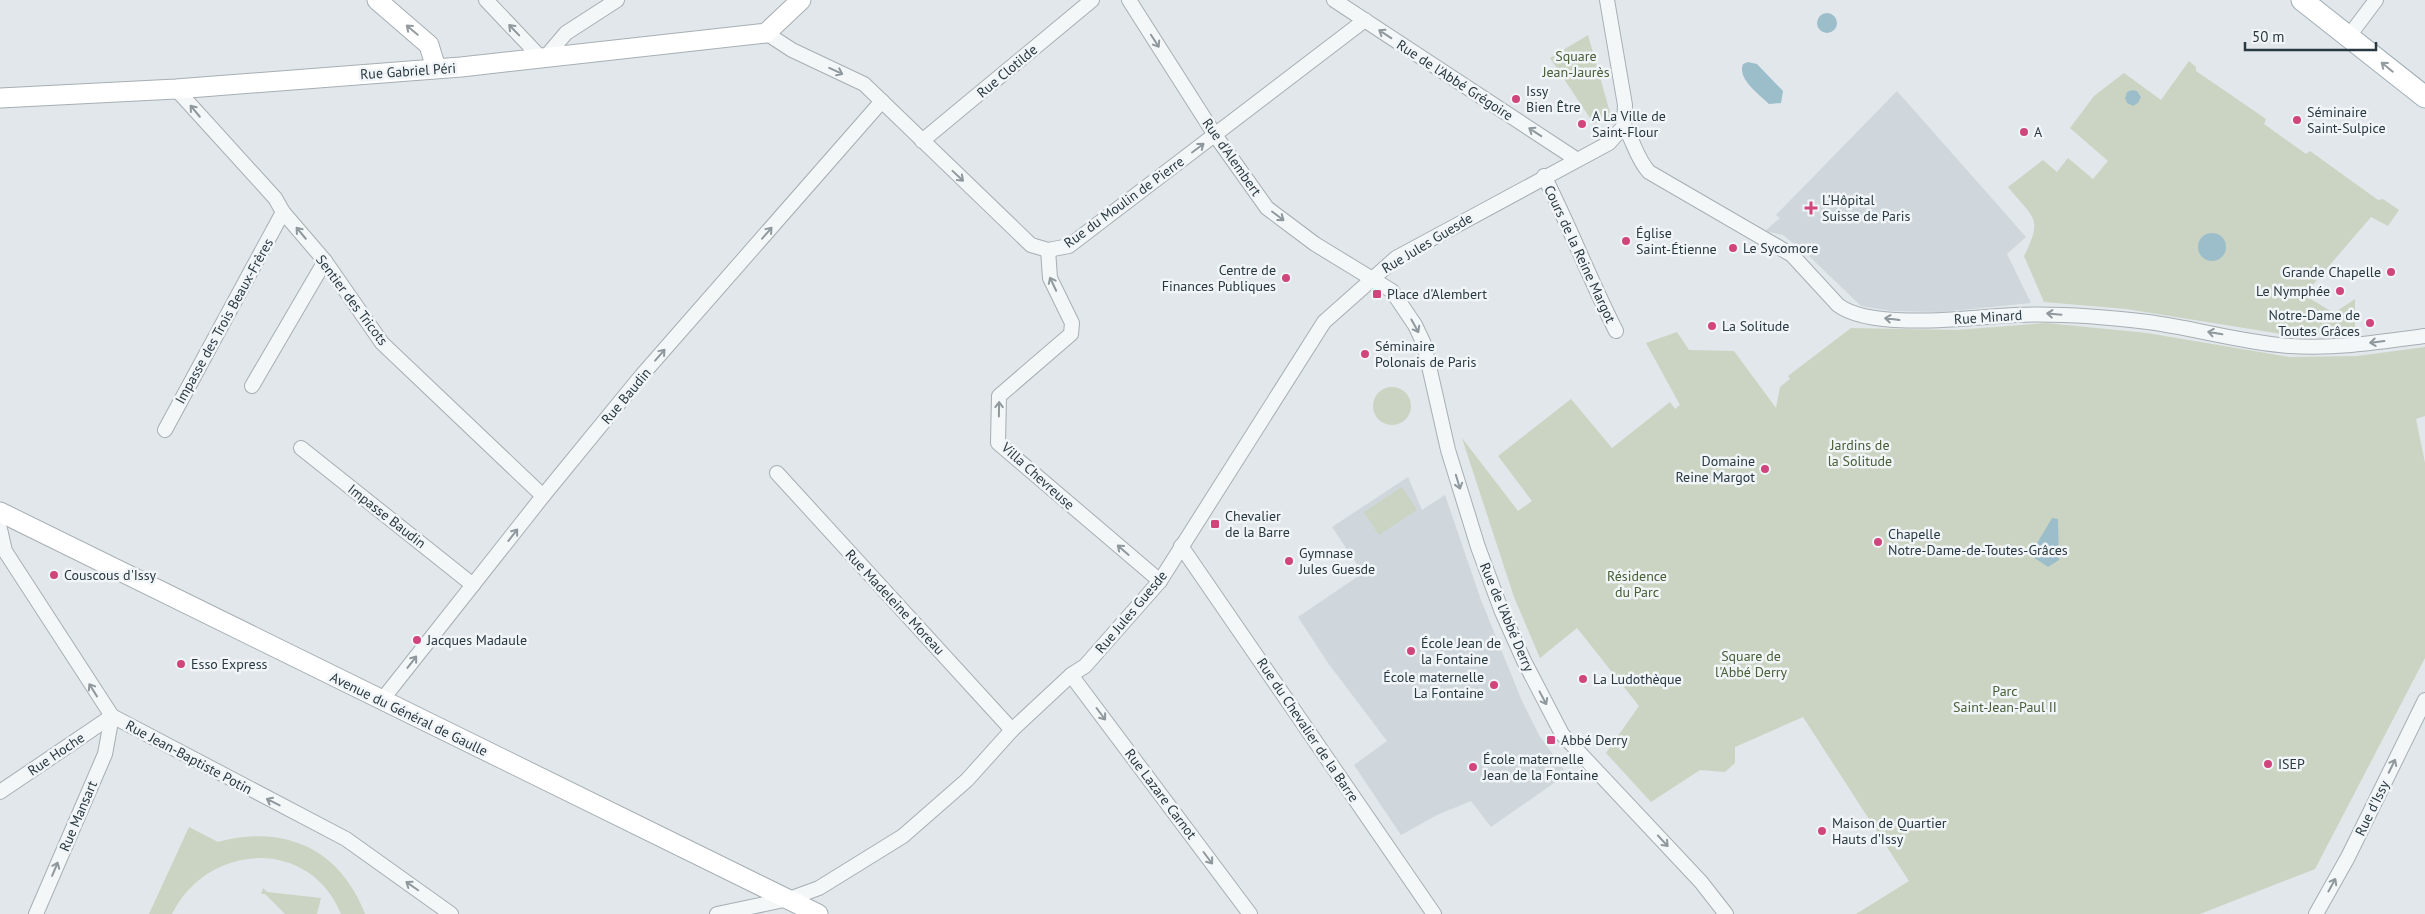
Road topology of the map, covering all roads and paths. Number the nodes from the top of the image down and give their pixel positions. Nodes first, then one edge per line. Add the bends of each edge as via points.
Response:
1 (377, 0) edge
2 (486, 0) edge
3 (617, 0) edge
4 (801, 0) edge
5 (1092, 0) edge
6 (1129, 0) edge
7 (1334, 0) edge
8 (1607, 0) edge
9 (2302, 0) edge
10 (2376, 0) edge
11 (1365, 20) junction
12 (766, 33) junction
13 (2348, 36) junction
14 (543, 60) junction
15 (436, 68) junction
16 (176, 89) junction
17 (2425, 97) edge
18 (0, 98) edge
19 (882, 101) junction
20 (1624, 126) junction
21 (1215, 135) junction
22 (922, 142) junction
23 (1576, 159) junction
24 (1544, 176) junction
25 (283, 212) junction
26 (1048, 250) junction
27 (324, 261) junction
28 (1371, 278) junction
29 (1616, 331) dead end
30 (2425, 336) edge
31 (252, 386) dead end
32 (165, 430) dead end
33 (300, 448) dead end
34 (777, 474) dead end
35 (543, 496) junction
36 (0, 512) edge
37 (0, 529) edge
38 (1182, 546) junction
39 (1160, 582) junction
40 (473, 585) junction
41 (1072, 675) junction
42 (382, 700) junction
43 (2425, 700) edge
44 (112, 716) junction
45 (1012, 730) junction
46 (0, 792) edge
47 (789, 899) junction
48 (36, 914) edge
49 (451, 914) edge
50 (717, 914) edge
51 (818, 914) edge
52 (1250, 914) edge
53 (1434, 914) edge
54 (1726, 914) edge
55 (2316, 914) edge

15 -> 1 main road via 429,45
14 -> 2 street
3 - 14 street via 566,33
4 - 12 main road
5 - 22 street, Rue Clotilde
6 -> 21 street, Rue d'Alembert
7 - 11 street, Rue de l'Abbé Grégoire
8 - 20 street via 1625,105
9 - 13 main road
10 - 13 street
11 - 21 street, Rue du Moulin de Pierre
23 -> 11 street, Rue de l'Abbé Grégoire
12 - 14 main road, Rue Gabriel Péri
12 -> 19 street, Rue du Moulin de Pierre via 792,50 864,84
17 -> 13 main road
14 - 15 main road, Rue Gabriel Péri
15 - 16 main road, Rue Gabriel Péri
16 - 18 main road, Rue Gabriel Péri
25 -> 16 street, Sentier des Tricots via 264,186
19 - 22 street, Rue du Moulin de Pierre
35 -> 19 street, Rue Baudin via 642,376
20 - 23 street, Rue Jules Guesde via 1609,143
30 -> 20 street, Rue Minard via 2356,345 2289,346 2147,322 2044,314 1919,322 1859,315 1838,305 1792,255 1649,172 1640,163
26 -> 21 street, Rue du Moulin de Pierre via 1069,246
21 -> 28 street, Rue d'Alembert via 1267,208 1315,244
22 -> 26 street, Rue du Moulin de Pierre via 1031,245
23 - 24 street, Rue Jules Guesde
24 - 28 street, Rue Jules Guesde via 1396,258
24 - 29 street, Cours de la Reine Margot
27 -> 25 street, Sentier des Tricots
25 - 32 street, Impasse des Trois Beaux-Frères
39 -> 26 street, Villa Chevreuse via 998,443 999,396 1071,334 1072,323 1050,278
27 - 31 street
27 - 35 street, Sentier des Tricots via 382,343
28 - 38 street, Rue Jules Guesde via 1324,322
28 -> 54 street, Rue de l'Abbé Derry via 1392,291 1424,344 1448,450 1478,547 1506,620 1562,734 1701,882
33 - 40 street, Impasse Baudin
34 - 45 street, Rue Madeleine Moreau
40 -> 35 street, Rue Baudin
36 - 42 main road, Avenue du Général de Gaulle
44 -> 37 street, Rue Jean-Baptiste Potin via 4,551
38 - 39 street, Rue Jules Guesde
38 - 53 street, Rue du Chevalier de la Barre
39 - 41 street, Rue Jules Guesde via 1085,666
42 -> 40 street, Rue Baudin
41 - 45 street, Rue Jules Guesde
41 -> 52 street, Rue Lazare Carnot
42 - 47 main road, Avenue du Général de Gaulle
55 -> 43 street, Rue d'Issy via 2348,857
44 - 46 street, Rue Hoche
48 -> 44 street, Rue Mansart via 104,754
49 -> 44 street, Rue Jean-Baptiste Potin via 346,839
45 - 47 street, Rue Jules Guesde via 967,780 903,836 819,888
47 - 50 street, Rue Jules Guesde
47 - 51 main road, Avenue du Général de Gaulle

